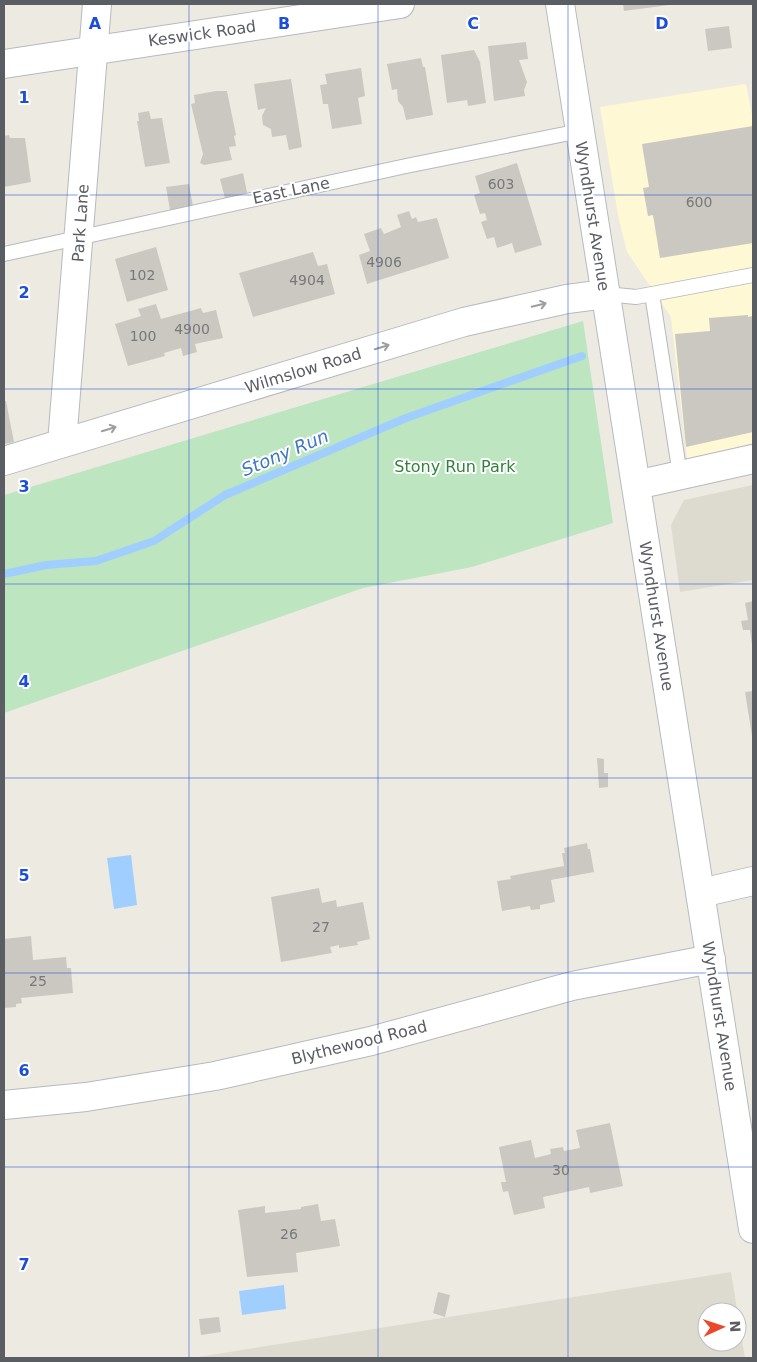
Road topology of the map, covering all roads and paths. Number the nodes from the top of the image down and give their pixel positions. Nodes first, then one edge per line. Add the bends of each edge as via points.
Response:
1 (97, 4) edge
2 (400, 4) edge
3 (560, 4) edge
4 (92, 50) junction
5 (4, 64) edge
6 (580, 131) junction
7 (80, 237) junction
8 (4, 254) edge
9 (753, 275) edge
10 (606, 294) junction
11 (652, 294) junction
12 (62, 443) junction
13 (753, 459) edge
14 (4, 461) edge
15 (680, 475) junction
16 (636, 485) junction
17 (753, 881) edge
18 (701, 893) junction
19 (711, 959) junction
20 (4, 1105) edge
21 (753, 1229) edge

1 - 4 street, Park Lane
2 - 4 street, Keswick Road
3 - 6 street, Wyndhurst Avenue
4 - 5 street, Keswick Road
4 - 7 street, Park Lane
6 - 7 lane, East Lane
6 - 10 street, Wyndhurst Avenue
7 - 8 lane, East Lane
7 - 12 street, Park Lane
9 - 11 lane
10 - 11 lane via 636,297
12 -> 10 street, Wilmslow Road via 464,322 567,299
10 - 16 street, Wyndhurst Avenue
11 - 15 lane
12 - 14 street, Wilmslow Road
13 - 15 street
15 - 16 street
16 - 18 street, Wyndhurst Avenue
17 - 18 street
18 - 19 street, Wyndhurst Avenue
19 - 20 street, Blythewood Road via 553,990 371,1041 234,1072 124,1092
19 - 21 street, Wyndhurst Avenue

